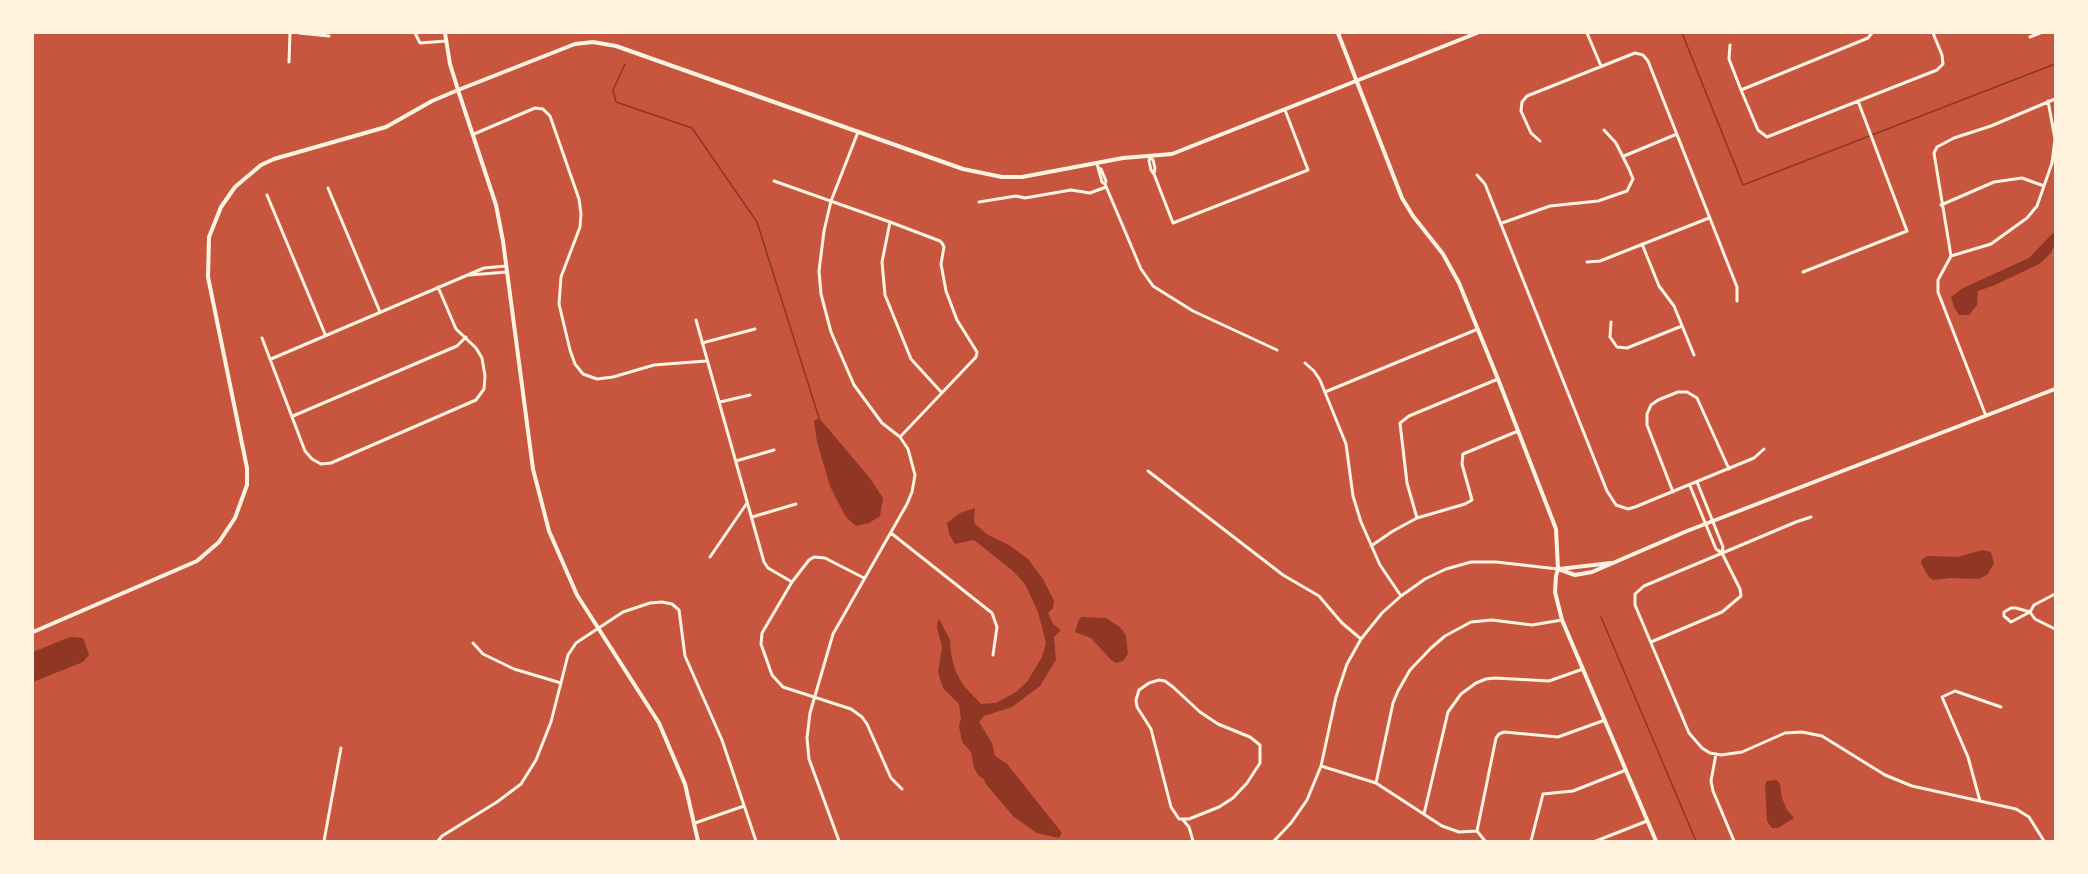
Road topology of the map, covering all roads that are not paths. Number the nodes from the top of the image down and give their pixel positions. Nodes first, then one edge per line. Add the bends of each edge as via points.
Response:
1 (290, 33) edge
2 (299, 33) edge
3 (415, 33) edge
4 (445, 33) edge
5 (1338, 33) edge
6 (1477, 33) edge
7 (1587, 33) edge
8 (1872, 33) edge
9 (1934, 33) edge
10 (2040, 33) edge
11 (329, 36) dead end
12 (2030, 37) dead end
13 (446, 41) junction
14 (1730, 45) dead end
15 (289, 62) dead end
16 (1601, 66) junction
17 (1357, 82) junction
18 (458, 90) junction
19 (1741, 90) junction
20 (2055, 99) edge
21 (2049, 101) junction
22 (1858, 102) junction
23 (1285, 110) junction
24 (1604, 130) dead end
25 (858, 132) junction
26 (474, 134) junction
27 (1677, 134) junction
28 (1540, 141) dead end
29 (1624, 156) junction
30 (1150, 157) junction
31 (1098, 166) junction
32 (1477, 175) dead end
33 (774, 181) dead end
34 (1106, 185) junction
35 (2045, 186) junction
36 (328, 188) dead end
37 (267, 195) dead end
38 (831, 201) junction
39 (979, 202) dead end
40 (1941, 205) junction
41 (1709, 218) junction
42 (890, 222) junction
43 (1502, 223) junction
44 (1642, 244) junction
45 (1951, 256) junction
46 (1587, 262) dead end
47 (506, 266) junction
48 (507, 272) junction
49 (1803, 272) dead end
50 (468, 275) junction
51 (438, 287) junction
52 (1737, 301) dead end
53 (380, 312) junction
54 (696, 320) dead end
55 (1611, 322) dead end
56 (1683, 326) junction
57 (1478, 329) junction
58 (755, 330) dead end
59 (325, 335) junction
60 (466, 337) junction
61 (262, 339) dead end
62 (702, 343) junction
63 (1277, 350) dead end
64 (1694, 355) dead end
65 (271, 359) junction
66 (706, 362) junction
67 (1305, 363) dead end
68 (1498, 379) junction
69 (2055, 389) edge
70 (1325, 392) junction
71 (942, 393) junction
72 (750, 395) dead end
73 (720, 402) junction
74 (293, 416) junction
75 (1986, 416) junction
76 (1518, 431) junction
77 (900, 438) junction
78 (1764, 449) dead end
79 (774, 450) dead end
80 (736, 461) junction
81 (1729, 469) junction
82 (1148, 471) dead end
83 (1697, 482) junction
84 (1690, 485) junction
85 (1673, 492) junction
86 (1703, 497) junction
87 (1696, 500) junction
88 (747, 503) junction
89 (796, 504) dead end
90 (752, 517) junction
91 (1811, 517) dead end
92 (1417, 518) junction
93 (1713, 521) junction
94 (1706, 526) junction
95 (891, 533) junction
96 (1371, 546) junction
97 (1722, 553) junction
98 (710, 557) dead end
99 (1612, 563) junction
100 (1558, 569) junction
101 (864, 578) junction
102 (792, 582) junction
103 (2055, 594) edge
104 (1401, 596) junction
105 (2030, 612) junction
106 (1563, 620) junction
107 (598, 629) junction
108 (2055, 629) edge
109 (33, 632) edge
110 (1361, 639) junction
111 (1650, 642) junction
112 (473, 643) dead end
113 (993, 655) dead end
114 (1583, 669) junction
115 (561, 683) junction
116 (814, 696) junction
117 (2001, 707) dead end
118 (1605, 720) junction
119 (341, 748) dead end
120 (1716, 754) junction
121 (1321, 766) junction
122 (1626, 770) junction
123 (1376, 783) junction
124 (902, 789) dead end
125 (1980, 801) junction
126 (744, 805) junction
127 (1424, 814) junction
128 (1183, 820) junction
129 (1647, 821) junction
130 (695, 823) junction
131 (1477, 831) junction
132 (324, 841) edge
133 (438, 841) edge
134 (698, 841) edge
135 (756, 841) edge
136 (839, 841) edge
137 (1193, 841) edge
138 (1274, 841) edge
139 (1485, 841) edge
140 (1532, 841) edge
141 (1596, 841) edge
142 (1656, 841) edge
143 (1734, 841) edge
144 (2044, 841) edge

1 - 15 street
2 - 11 street
3 - 13 street via 420,43
4 - 13 street
5 - 17 street
6 - 17 street
7 - 16 street
8 - 19 street
9 - 22 street via 1943,64 1937,70
10 - 12 street
13 - 18 street
14 - 19 street via 1729,58
16 - 27 street via 1635,53 1643,55
16 - 28 street via 1527,96 1522,102 1521,111 1531,133
17 - 23 street
17 - 57 street via 1402,198 1443,254
18 - 25 street via 575,44 603,43
18 - 26 street
18 - 109 street via 387,127 261,165 235,188 214,222 207,256 247,468 247,485 239,510 219,542 197,561
19 - 22 street via 1758,130 1767,137
20 - 21 street
21 - 35 street via 2055,139
21 - 40 street via 1937,147 1934,153
22 - 49 street via 1907,231
23 - 30 street via 1172,154
23 - 30 street via 1308,170 1173,223 1149,164
24 - 29 street
25 - 31 street via 963,169 1002,177
25 - 38 street
26 - 47 street via 496,205
26 - 66 street via 532,109 541,108 548,113 580,206 580,227 561,277 560,304 570,350 583,374 597,379 654,365
27 - 29 street
27 - 41 street
29 - 43 street via 1633,179 1627,191 1598,201 1550,206
30 - 31 street via 1123,158
31 - 34 street
32 - 43 street
33 - 38 street
34 - 39 street via 1090,193 1071,190
34 - 63 street via 1152,286
35 - 40 street via 2022,178 1994,182
35 - 45 street via 2027,218 1990,244
36 - 53 street
37 - 59 street
38 - 42 street
38 - 77 street via 819,271 831,332 854,385 882,423
40 - 45 street
41 - 44 street
41 - 52 street via 1737,286
42 - 71 street via 882,262 885,296 911,359
42 - 71 street via 940,240 944,247 941,264 946,291 957,320 977,352
43 - 85 street via 1611,500 1628,508
44 - 46 street via 1600,261
44 - 56 street via 1659,286
45 - 75 street via 1938,280 1938,292
47 - 48 street
47 - 50 street via 484,268
48 - 50 street
48 - 107 street via 531,457 543,509 577,596
50 - 51 street
51 - 53 street
51 - 60 street via 452,322
53 - 59 street
54 - 62 street
55 - 56 street via 1610,337 1617,347 1627,348
56 - 64 street
57 - 68 street
57 - 70 street
58 - 62 street
59 - 65 street
60 - 74 street via 457,346
60 - 74 street via 482,358 484,389 476,400 332,464 312,459 301,443
61 - 65 street
62 - 66 street
65 - 74 street
66 - 73 street
67 - 70 street
68 - 76 street
68 - 92 street via 1400,423 1407,483
69 - 75 street
70 - 96 street via 1346,444 1353,496
71 - 77 street
72 - 73 street
73 - 80 street
75 - 93 street
76 - 92 street via 1463,454 1472,500
76 - 100 street via 1556,529
77 - 95 street via 914,466 914,484
78 - 81 street
79 - 80 street
80 - 88 street
81 - 83 street
81 - 85 street via 1697,398 1688,392 1678,392 1658,400 1647,414 1647,425
82 - 110 street via 1283,576 1319,596
83 - 84 street
83 - 86 street
84 - 85 street
84 - 87 street
86 - 87 street
86 - 93 street
87 - 94 street
88 - 90 street
88 - 98 street
89 - 90 street
90 - 102 street via 768,568
91 - 97 street
92 - 96 street
93 - 94 street
93 - 97 street
94 - 97 street via 1716,549
94 - 99 street
95 - 101 street
95 - 113 street via 992,613 997,627
96 - 104 street
97 - 111 street via 1638,589 1634,600
97 - 111 street via 1742,594 1739,599 1722,612
99 - 100 street
99 - 100 street via 1575,574
100 - 104 street via 1471,562 1425,579
100 - 106 street via 1556,592
101 - 102 street via 820,557 809,560
101 - 116 street via 828,645
102 - 116 street via 762,633 761,644 777,682 788,690
103 - 105 street via 2034,605
104 - 110 street
105 - 105 street via 2011,608 2004,616 2011,622
105 - 108 street
106 - 114 street
106 - 123 street via 1532,625 1492,620 1471,622 1431,648 1410,670 1393,703
107 - 115 street via 576,643 568,655
107 - 126 street via 623,612 650,603 672,604 679,610 685,656 722,740
107 - 130 street via 659,723 685,784
110 - 121 street via 1336,697
111 - 120 street via 1689,733 1702,748
112 - 115 street via 483,654 514,669
114 - 118 street
114 - 127 street via 1549,681 1486,679 1461,694 1448,712
115 - 133 street via 536,760 521,784
116 - 124 street via 862,717 891,778
116 - 136 street via 807,738 809,759
117 - 125 street via 1955,691 1942,697 1968,757
118 - 122 street
118 - 131 street via 1558,737 1499,734
119 - 132 street
120 - 125 street via 1742,752 1785,733 1806,732 1835,742 1901,782
120 - 143 street via 1711,781
121 - 123 street
121 - 138 street via 1306,800
122 - 129 street
122 - 140 street via 1573,791 1543,795
123 - 127 street
125 - 144 street via 2024,813
126 - 130 street
126 - 135 street
127 - 131 street via 1459,832
128 - 128 street via 1233,798 1260,763 1260,745 1200,712 1165,681 1149,682 1139,690 1137,707 1151,729 1171,807
128 - 137 street
129 - 141 street
129 - 142 street
130 - 134 street
131 - 139 street

